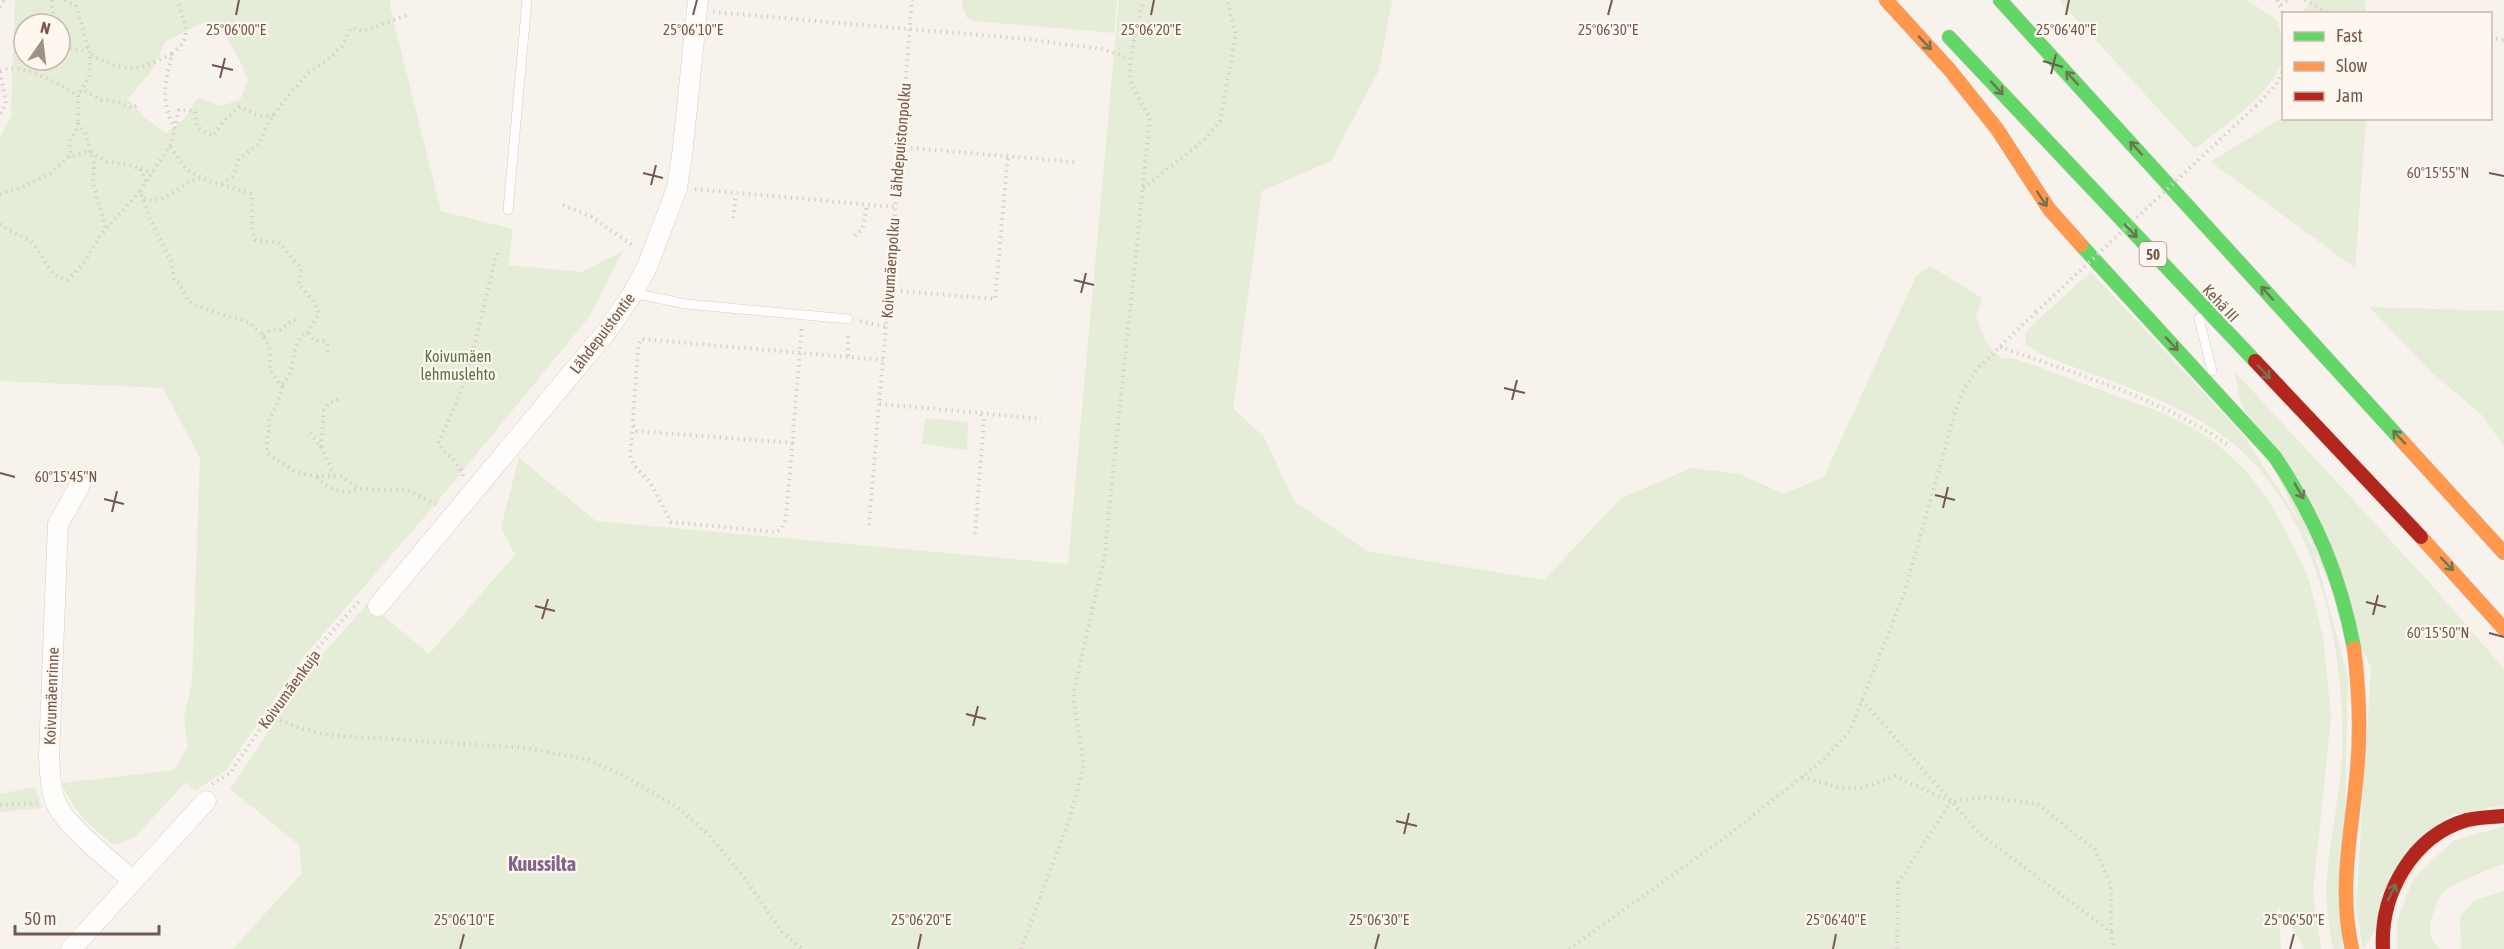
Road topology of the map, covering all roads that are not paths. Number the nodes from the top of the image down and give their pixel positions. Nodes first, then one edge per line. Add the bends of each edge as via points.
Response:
1 (526, 0) edge
2 (1886, 0) edge
3 (2000, 0) edge
4 (698, 5) edge
5 (1938, 26) dead end
6 (508, 210) dead end
7 (633, 292) junction
8 (2194, 298) junction
9 (848, 319) road end
10 (2217, 392) junction
11 (2439, 480) junction
12 (80, 485) dead end
13 (2392, 507) junction
14 (2504, 532) edge
15 (2504, 553) edge
16 (2447, 588) dead end
17 (370, 602) road end
18 (2504, 629) edge
19 (204, 804) road end
20 (2504, 816) edge
21 (132, 880) junction
22 (71, 949) edge
23 (2352, 949) edge
24 (2383, 949) edge

1 - 6 lane
2 -> 10 highway via 1997,129 2049,209
11 -> 3 highway
4 - 7 street, Lähdepuistontie via 677,188 659,239
5 -> 8 highway, Kehä III / 50
7 - 9 lane via 686,303
7 - 17 street, Lähdepuistontie via 607,331
8 - 10 lane
8 -> 13 highway, Kehä III / 50
10 -> 23 highway via 2295,483 2327,549 2348,612 2360,709 2345,871 2346,920
11 - 14 highway
11 - 15 highway
12 - 21 street, Koivumäenrinne via 58,524 48,755 56,801 71,824
13 - 16 highway
13 -> 18 highway, Kehä III / 50
19 - 21 street
24 -> 20 highway via 2382,925 2387,902 2410,861 2427,842 2467,820
21 - 22 street

